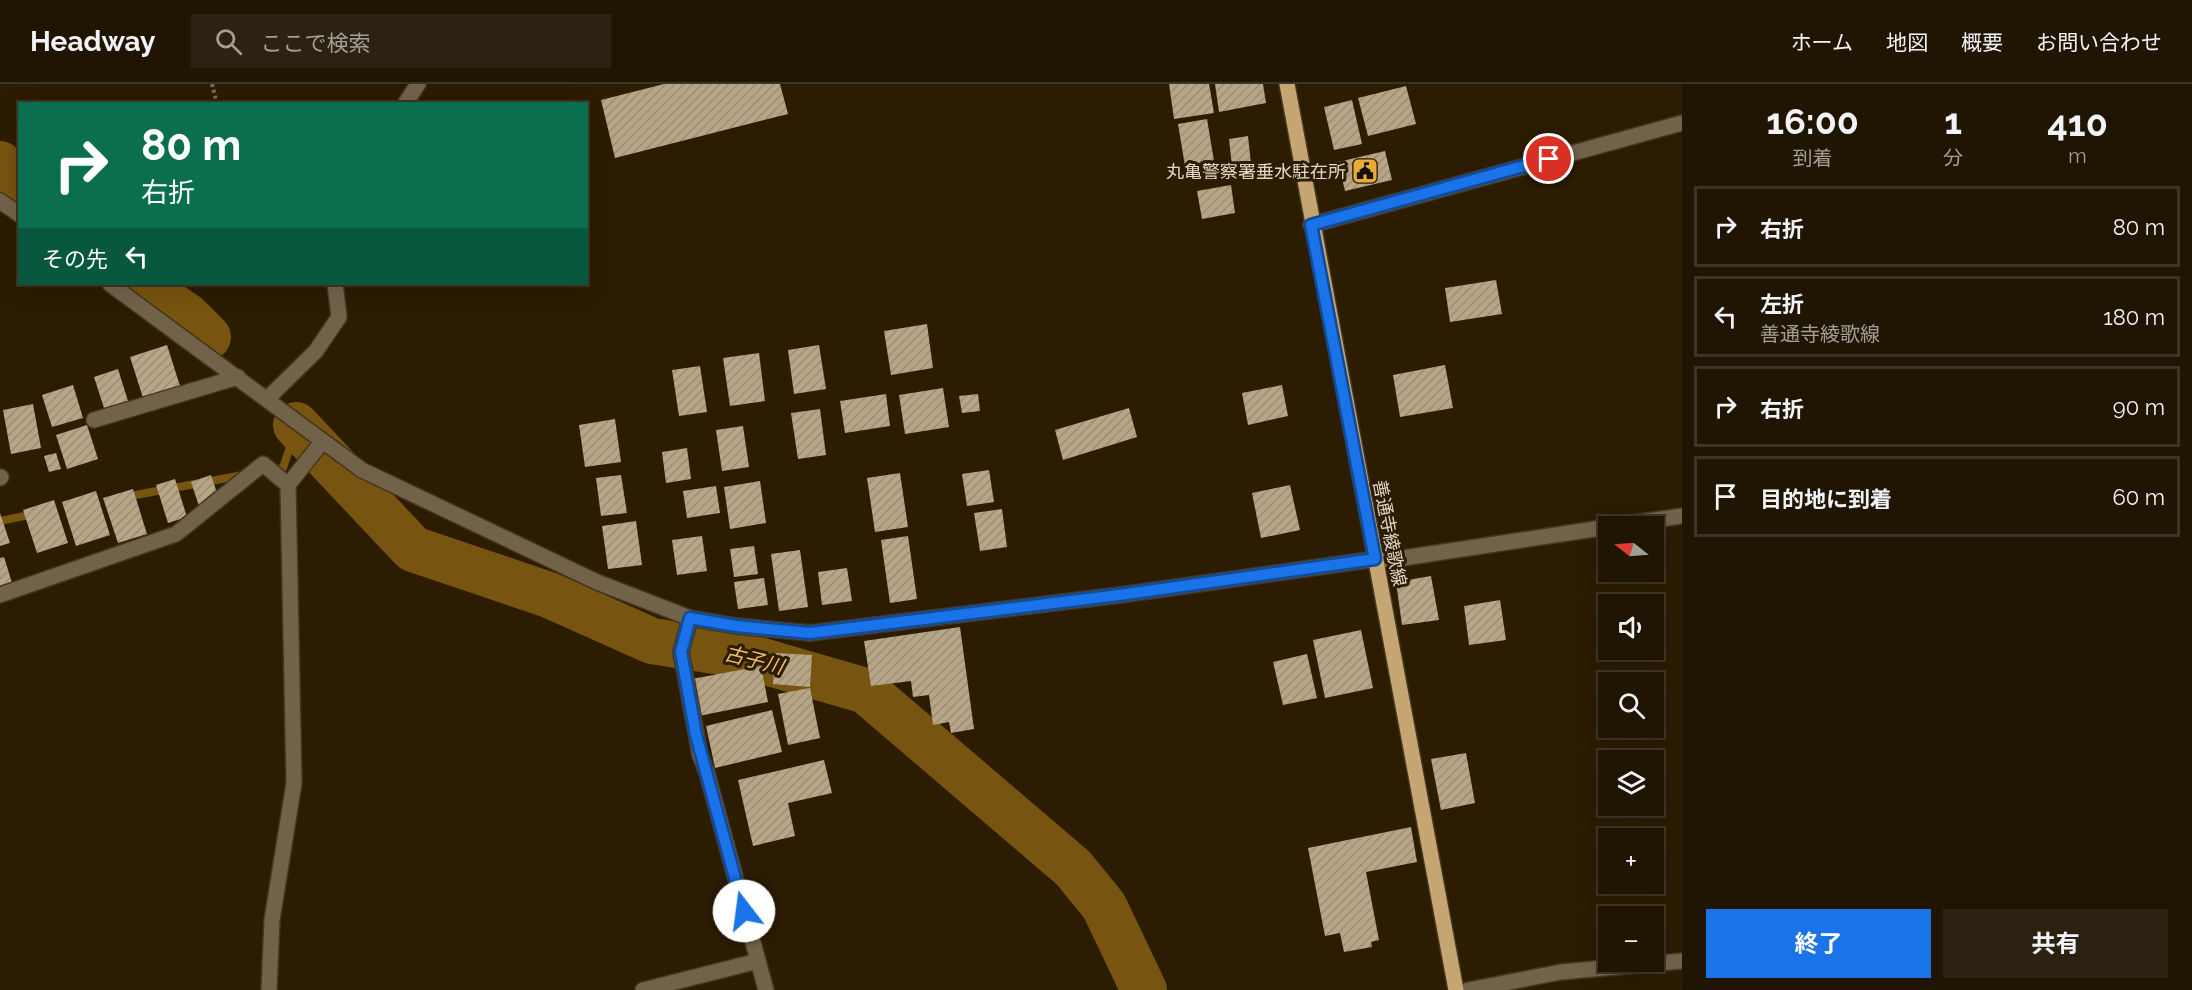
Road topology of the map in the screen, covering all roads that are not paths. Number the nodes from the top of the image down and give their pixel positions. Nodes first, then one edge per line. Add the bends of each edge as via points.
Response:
1 (418, 84) edge
2 (1287, 84) edge
3 (406, 102) edge
4 (1682, 123) edge
5 (0, 201) edge
6 (18, 214) edge
7 (1311, 225) junction
8 (111, 285) edge
9 (335, 285) edge
10 (238, 378) junction
11 (268, 398) junction
12 (94, 420) dead end
13 (322, 442) junction
14 (288, 484) junction
15 (1682, 516) edge
16 (1664, 519) edge
17 (1598, 529) edge
18 (1375, 559) junction
19 (0, 595) edge
20 (690, 618) junction
21 (758, 961) junction
22 (1682, 961) edge
23 (269, 990) edge
24 (643, 990) edge
25 (766, 990) edge
26 (1456, 990) edge
27 (1468, 990) edge

1 - 3 street
2 - 7 main road, 善通寺綾歌線
4 - 7 street
5 - 6 street
7 - 18 main road, 善通寺綾歌線
8 - 10 street
9 - 11 street via 339,317 316,351
10 - 11 street
10 - 12 street
11 - 13 street
13 - 14 street
13 - 20 street via 362,470 420,498 597,582
14 - 19 street via 263,464 176,534
14 - 23 street via 294,783 272,920
15 - 16 street
17 - 18 street via 1390,560
18 - 20 street via 1108,597 810,633
18 - 26 main road, 善通寺綾歌線
20 - 21 street via 681,652 700,756
21 - 24 street
21 - 25 street
22 - 27 street via 1561,972

